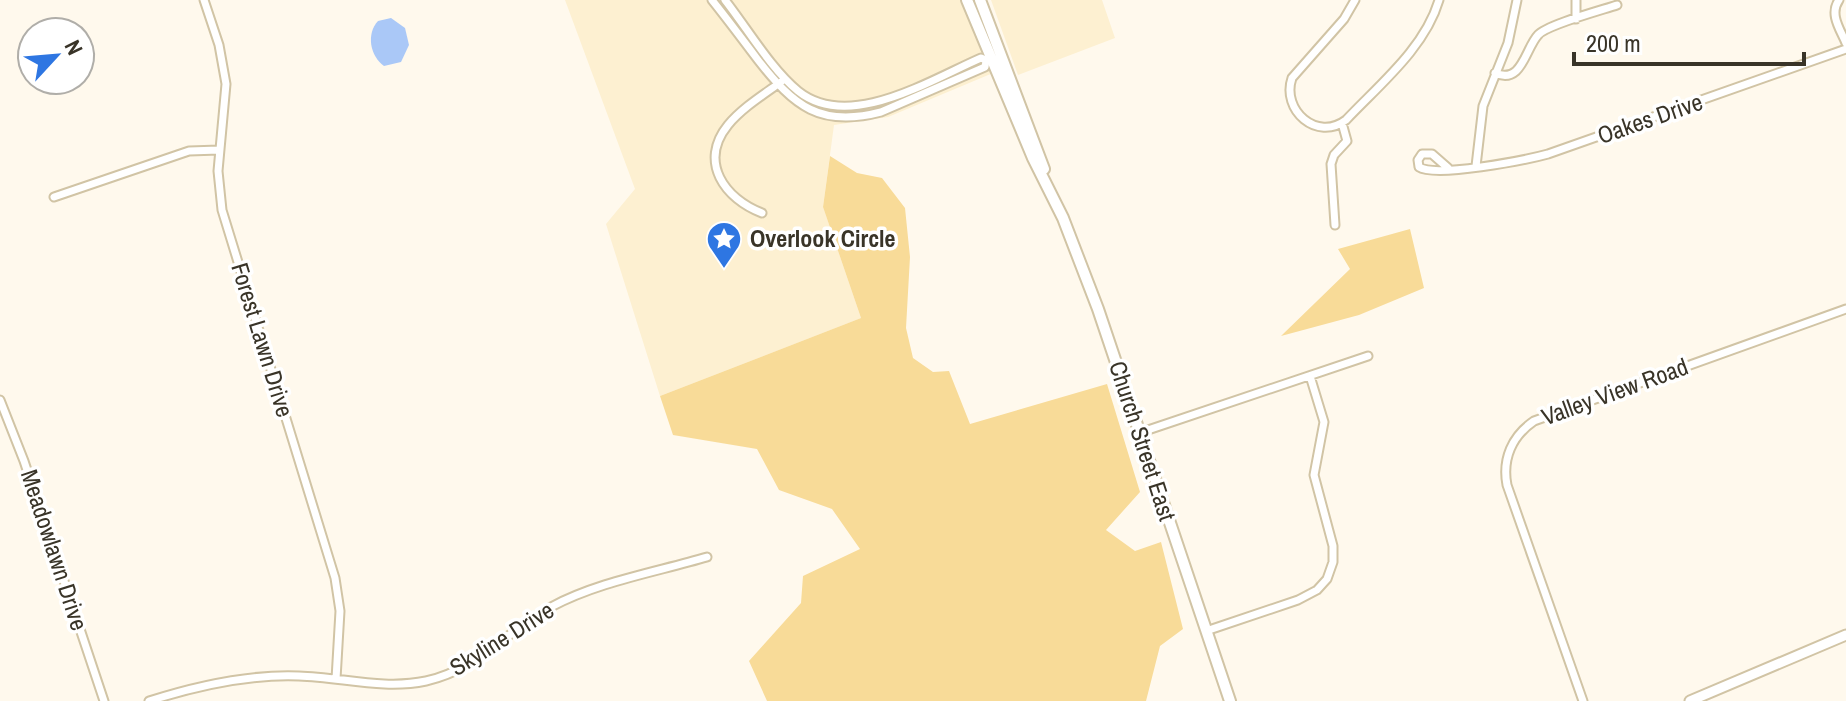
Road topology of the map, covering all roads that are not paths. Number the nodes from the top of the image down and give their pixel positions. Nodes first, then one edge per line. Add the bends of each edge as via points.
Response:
1 (204, 0) edge
2 (712, 0) edge
3 (725, 0) edge
4 (967, 0) edge
5 (980, 0) edge
6 (1355, 0) edge
7 (1439, 0) edge
8 (1517, 0) edge
9 (1576, 0) edge
10 (1839, 0) edge
11 (1617, 5) dead end
12 (1576, 19) junction
13 (1846, 43) edge
14 (1846, 49) edge
15 (989, 61) junction
16 (1495, 73) junction
17 (786, 78) junction
18 (777, 84) junction
19 (1342, 123) junction
20 (219, 150) junction
21 (1476, 166) junction
22 (1448, 168) dead end
23 (1047, 183) junction
24 (54, 197) dead end
25 (762, 213) dead end
26 (1335, 225) dead end
27 (1846, 309) edge
28 (1368, 356) dead end
29 (1310, 376) junction
30 (0, 400) edge
31 (1139, 433) junction
32 (707, 557) dead end
33 (1206, 631) junction
34 (1846, 635) edge
35 (336, 679) junction
36 (104, 701) edge
37 (149, 701) edge
38 (1230, 701) edge
39 (1583, 701) edge
40 (1690, 701) edge

1 - 20 street, Forest Lawn Drive via 226,84
2 - 18 street
3 - 17 street
4 - 15 main road, Church Street East
5 - 23 main road, Church Street East
6 - 19 street via 1289,88 1302,120 1318,126
7 - 19 street via 1420,38
8 - 16 street
9 - 12 street
10 - 13 street via 1835,16
11 - 12 street
12 - 16 street via 1540,33 1515,72
14 - 21 street, Oakes Drive via 1563,150
15 - 17 street via 981,58 882,101 848,108 814,101
15 - 18 street via 864,117 815,113
15 - 23 main road, Church Street East
16 - 21 street via 1481,114
17 - 18 street
18 - 25 street via 729,123 716,155 726,189
19 - 26 street via 1347,141 1331,162
20 - 24 street via 189,151
20 - 35 street, Forest Lawn Drive via 225,222 335,578 340,611
21 - 22 street, Oakes Drive
23 - 31 main road, Church Street East via 1098,309
27 - 39 street, Valley View Road via 1534,421 1516,437 1506,465 1507,485
28 - 29 street
29 - 31 street
29 - 33 street via 1324,422 1314,475 1333,546 1327,579 1298,600
30 - 36 street, Meadowlawn Drive
31 - 33 main road, Church Street East
32 - 35 street, Skyline Drive via 567,600 483,657 443,676 389,684
33 - 38 main road, Church Street East
34 - 40 street
35 - 37 street, Skyline Drive via 251,679

